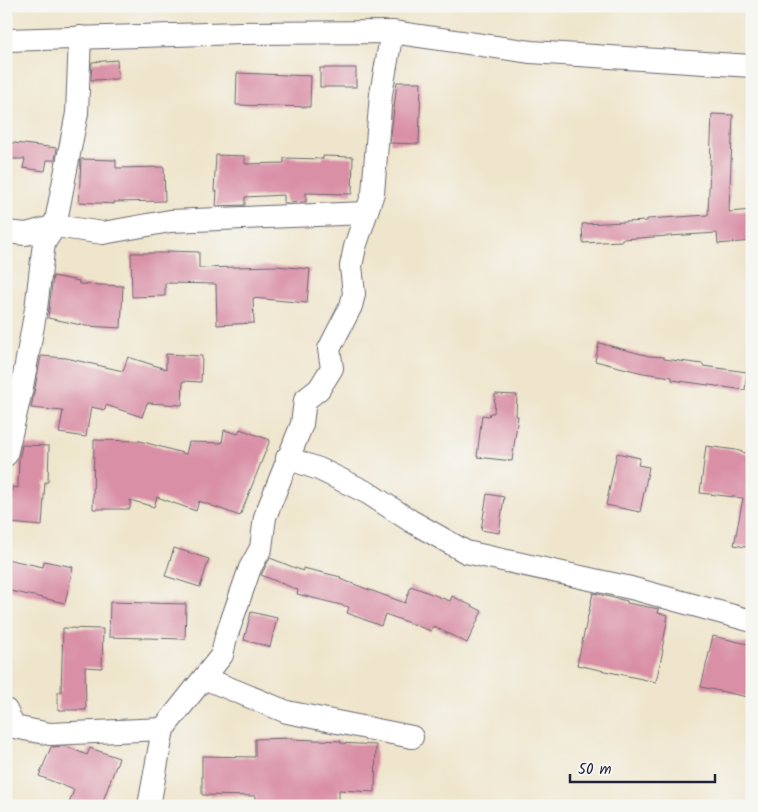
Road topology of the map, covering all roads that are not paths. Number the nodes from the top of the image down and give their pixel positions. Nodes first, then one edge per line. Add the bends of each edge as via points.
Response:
1 (392, 32) junction
2 (80, 37) junction
3 (6, 40) edge
4 (752, 66) edge
5 (366, 213) junction
6 (55, 226) junction
7 (6, 232) edge
8 (6, 455) edge
9 (288, 458) junction
10 (752, 621) edge
11 (204, 678) junction
12 (6, 710) edge
13 (163, 729) junction
14 (412, 737) dead end
15 (149, 806) edge

1 - 2 street
1 - 4 street via 531,52
1 - 5 street via 381,94 373,193
2 - 3 street
2 - 6 street via 78,113
5 - 6 street via 170,221 103,233
5 - 9 street via 350,266 354,294 329,349 332,368 319,389 305,400 302,424
6 - 7 street via 26,234
6 - 8 street via 44,243 36,309
9 - 10 street via 320,469 368,493 466,552 631,588
9 - 11 street via 265,517 261,548 250,568 222,655
11 - 13 street
11 - 14 street via 287,712
12 - 13 street via 14,727 50,734
13 - 15 street

